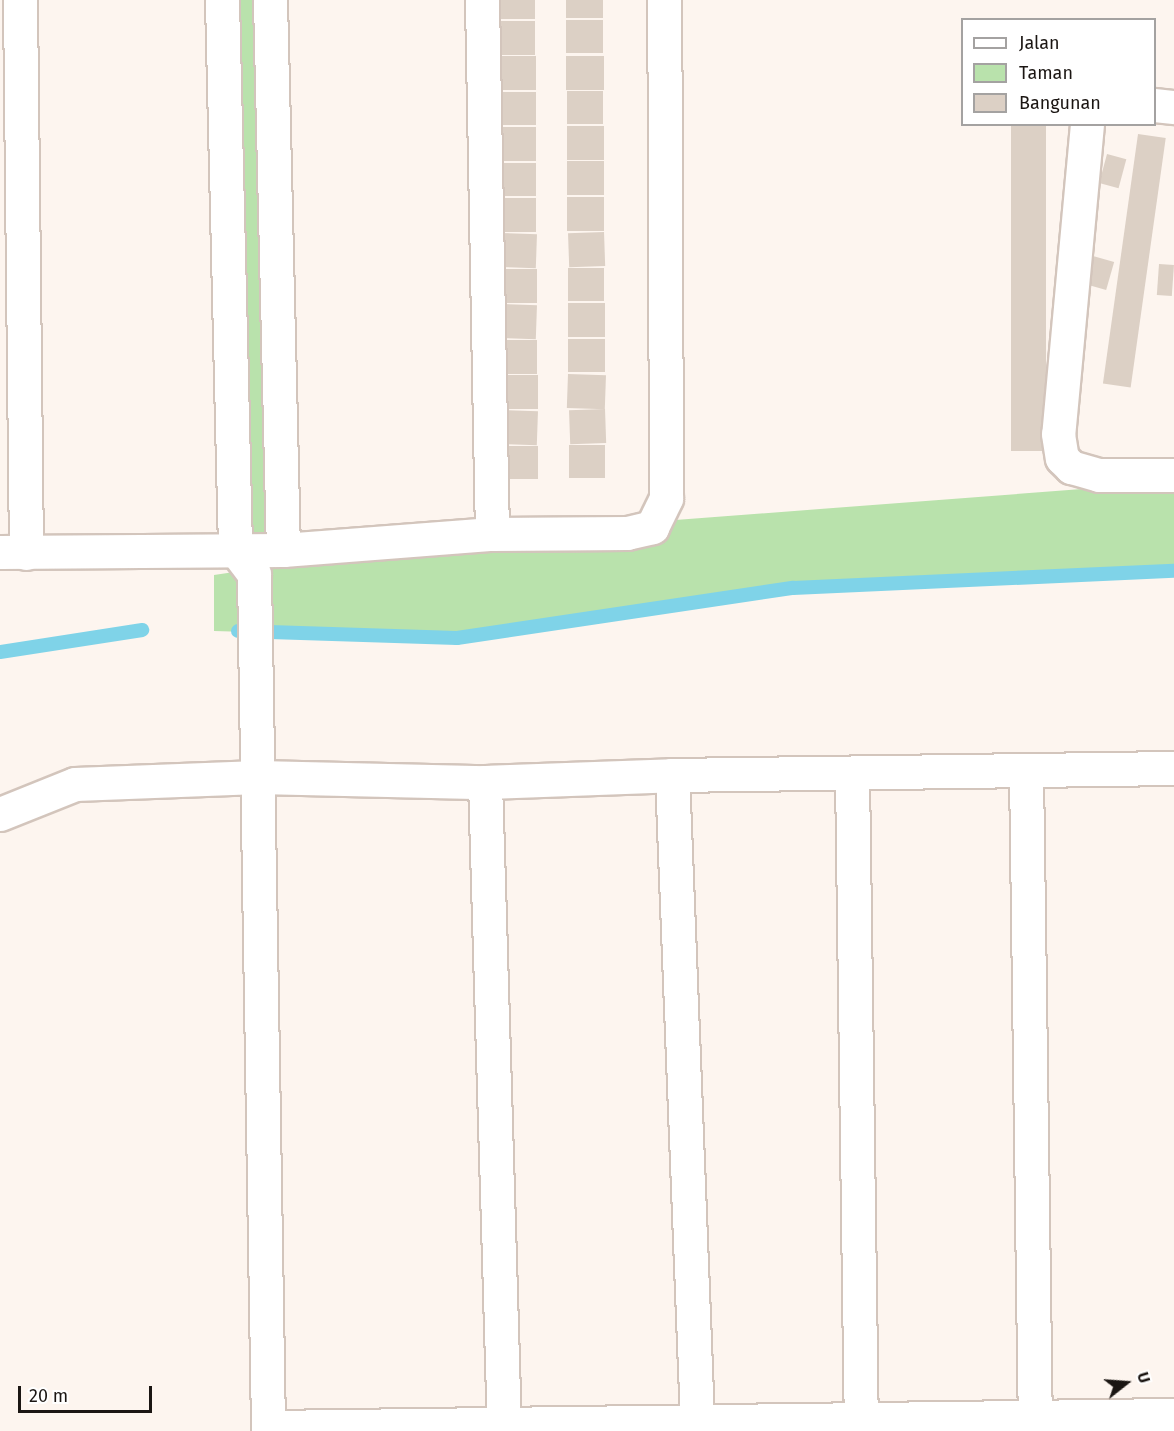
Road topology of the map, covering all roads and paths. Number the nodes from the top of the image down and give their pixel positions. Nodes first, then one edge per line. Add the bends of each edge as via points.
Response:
1 (20, 0) edge
2 (222, 0) edge
3 (270, 0) edge
4 (482, 0) edge
5 (664, 0) edge
6 (1156, 105) edge
7 (1174, 107) edge
8 (1087, 126) edge
9 (1174, 474) edge
10 (492, 534) junction
11 (283, 550) junction
12 (13, 552) edge
13 (245, 561) junction
14 (1174, 768) edge
15 (1026, 770) junction
16 (852, 773) junction
17 (672, 775) junction
18 (258, 777) junction
19 (485, 782) junction
20 (0, 814) edge
21 (1174, 1415) edge
22 (697, 1421) junction
23 (1035, 1424) edge
24 (861, 1425) edge
25 (504, 1428) edge
26 (268, 1429) edge

1 - 12 street
2 - 13 street
3 - 11 street
4 - 10 street
5 - 10 street via 664,511 641,532
6 - 7 street
8 - 9 street via 1058,434 1062,458 1071,467 1099,475
10 - 11 street
11 - 13 street
12 - 13 street
13 - 18 street
14 - 15 street
15 - 16 street
15 - 23 street
16 - 17 street
16 - 24 street
17 - 19 street
17 - 22 street
18 - 19 street
18 - 20 street via 75,784
18 - 26 street
19 - 25 street
21 - 23 street
22 - 24 street
22 - 25 street
23 - 24 street
25 - 26 street

